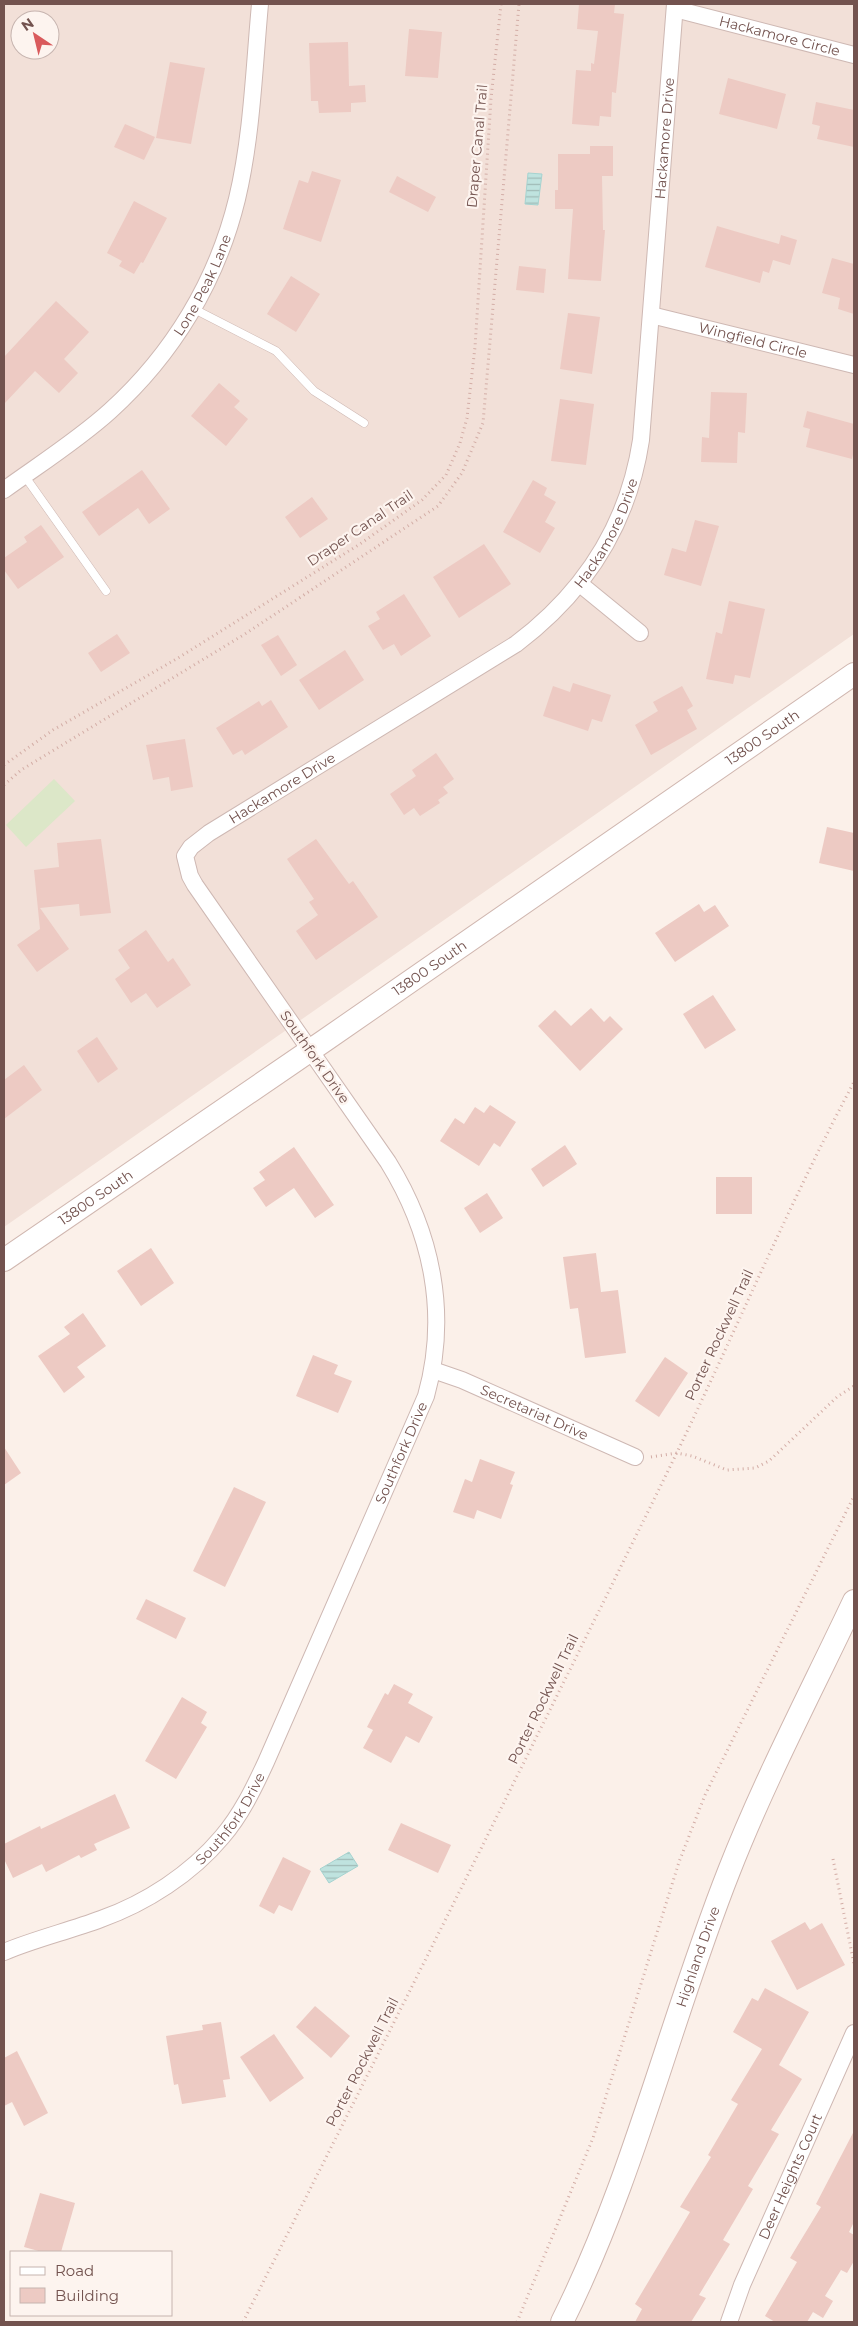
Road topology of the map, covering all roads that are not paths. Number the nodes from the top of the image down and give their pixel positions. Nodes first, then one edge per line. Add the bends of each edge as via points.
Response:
1 (260, 4) edge
2 (675, 6) edge
3 (854, 55) edge
4 (194, 309) junction
5 (651, 315) junction
6 (854, 365) edge
7 (364, 423) dead end
8 (24, 475) junction
9 (4, 490) edge
10 (580, 584) junction
11 (106, 591) dead end
12 (640, 633) dead end
13 (854, 674) edge
14 (185, 856) joint
15 (310, 1050) junction
16 (4, 1260) edge
17 (433, 1370) junction
18 (635, 1457) road end
19 (854, 1601) edge
20 (4, 1952) edge
21 (854, 2033) edge
22 (562, 2322) edge
23 (729, 2322) edge

1 - 4 street, Lone Peak Lane via 238,198 220,255
2 - 3 street, Hackamore Circle
2 - 5 street, Hackamore Drive
4 - 7 lane via 276,351 314,391
4 - 8 street, Lone Peak Lane via 163,355 123,399 90,428
5 - 6 street, Wingfield Circle
5 - 10 street, Hackamore Drive via 642,440 633,480 614,529
8 - 9 street, Lone Peak Lane
8 - 11 lane
10 - 12 street
10 - 14 street, Hackamore Drive via 555,611 516,644 209,833
13 - 15 main road, 13800 South
14 - 15 street, Southfork Drive via 195,885
15 - 16 main road, 13800 South
15 - 17 street, Southfork Drive via 392,1168 420,1224 436,1293
17 - 18 street, Secretariat Drive
17 - 20 street, Southfork Drive via 416,1420 266,1762 239,1814 222,1837 182,1874 132,1906
19 - 22 main road, Highland Drive via 729,1870 608,2218
21 - 23 street, Deer Heights Court via 742,2285

